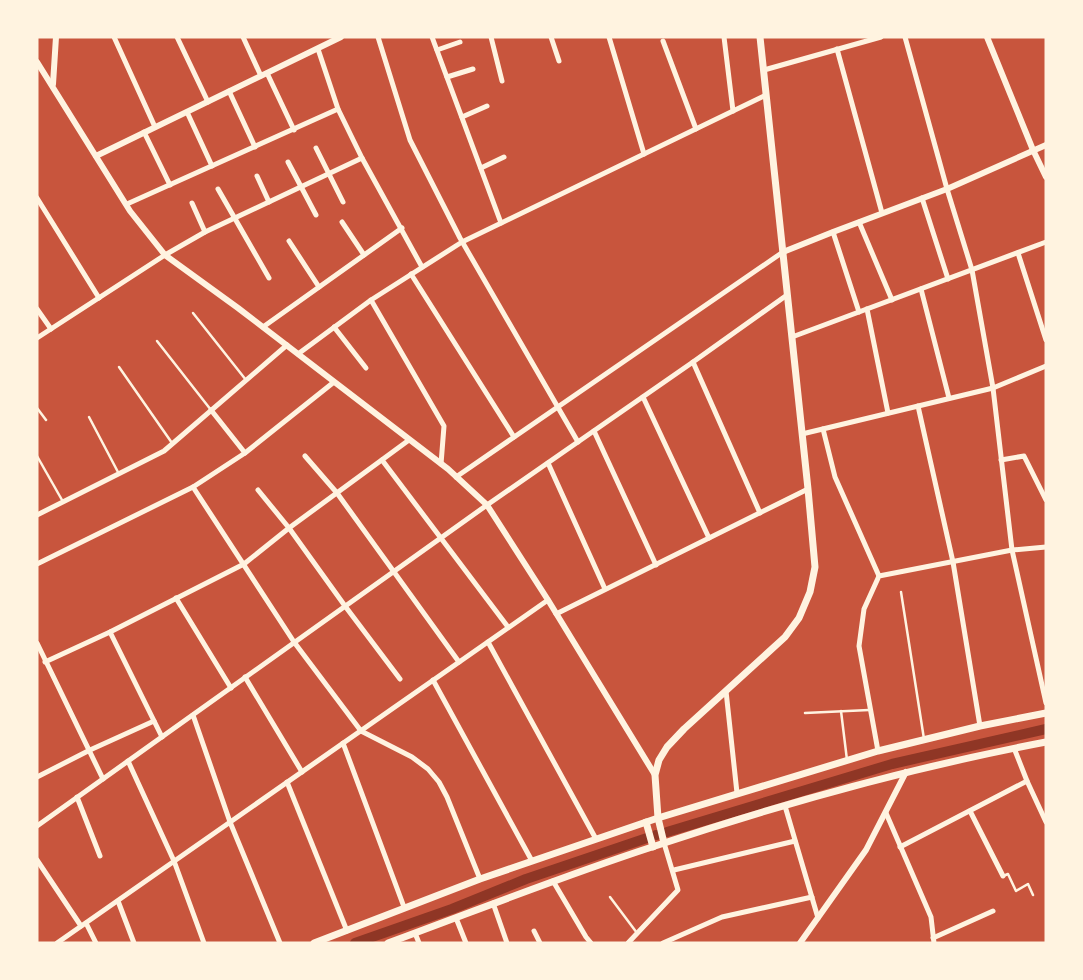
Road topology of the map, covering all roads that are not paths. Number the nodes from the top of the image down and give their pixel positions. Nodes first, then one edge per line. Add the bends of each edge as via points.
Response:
1 (56, 37) edge
2 (114, 37) edge
3 (177, 37) edge
4 (243, 37) edge
5 (341, 37) edge
6 (378, 37) edge
7 (432, 37) edge
8 (491, 37) edge
9 (551, 37) edge
10 (609, 37) edge
11 (724, 37) edge
12 (760, 37) edge
13 (881, 37) edge
14 (905, 37) edge
15 (987, 37) edge
16 (663, 41) dead end
17 (460, 42) dead end
18 (318, 49) junction
19 (837, 49) junction
20 (437, 50) junction
21 (559, 61) dead end
22 (38, 64) edge
23 (473, 69) dead end
24 (764, 70) junction
25 (264, 75) junction
26 (447, 78) junction
27 (502, 80) dead end
28 (53, 86) junction
29 (229, 92) junction
30 (766, 95) junction
31 (208, 102) junction
32 (486, 106) dead end
33 (338, 109) junction
34 (733, 111) junction
35 (187, 112) junction
36 (462, 117) junction
37 (155, 127) junction
38 (695, 129) junction
39 (294, 130) junction
40 (144, 132) junction
41 (1046, 145) edge
42 (255, 147) junction
43 (316, 148) dead end
44 (1033, 150) junction
45 (644, 154) junction
46 (96, 156) junction
47 (504, 157) dead end
48 (362, 158) junction
49 (288, 162) dead end
50 (212, 166) junction
51 (481, 168) junction
52 (330, 174) junction
53 (257, 176) dead end
54 (1046, 177) edge
55 (170, 185) junction
56 (302, 187) junction
57 (218, 189) dead end
58 (947, 189) junction
59 (37, 198) edge
60 (922, 198) junction
61 (269, 202) junction
62 (344, 202) dead end
63 (192, 203) dead end
64 (127, 204) junction
65 (882, 213) junction
66 (317, 215) dead end
67 (236, 218) junction
68 (342, 222) dead end
69 (859, 222) junction
70 (501, 223) junction
71 (402, 228) junction
72 (205, 232) junction
73 (833, 232) junction
74 (289, 241) dead end
75 (462, 242) junction
76 (1046, 242) edge
77 (783, 252) junction
78 (1018, 253) junction
79 (165, 255) junction
80 (364, 255) junction
81 (422, 267) junction
82 (972, 270) junction
83 (411, 274) junction
84 (269, 278) dead end
85 (948, 279) junction
86 (319, 288) junction
87 (921, 289) junction
88 (788, 295) junction
89 (99, 298) junction
90 (371, 300) junction
91 (891, 300) junction
92 (37, 309) edge
93 (867, 309) junction
94 (859, 312) junction
95 (193, 313) dead end
96 (263, 327) junction
97 (334, 327) junction
98 (51, 329) junction
99 (792, 337) junction
100 (37, 338) edge
101 (1046, 340) edge
102 (157, 341) dead end
103 (286, 345) junction
104 (298, 354) junction
105 (693, 362) junction
106 (1046, 366) edge
107 (119, 368) dead end
108 (366, 368) dead end
109 (246, 380) junction
110 (334, 382) junction
111 (993, 388) junction
112 (643, 397) junction
113 (949, 398) junction
114 (918, 406) junction
115 (558, 407) junction
116 (37, 408) edge
117 (211, 410) junction
118 (888, 413) junction
119 (89, 417) dead end
120 (46, 420) dead end
121 (823, 429) junction
122 (594, 431) junction
123 (803, 434) junction
124 (513, 437) junction
125 (409, 440) junction
126 (578, 442) junction
127 (172, 443) junction
128 (245, 453) junction
129 (37, 456) edge
130 (305, 456) dead end
131 (382, 460) junction
132 (1001, 460) junction
133 (548, 463) junction
134 (441, 464) junction
135 (119, 474) junction
136 (456, 477) junction
137 (193, 487) junction
138 (808, 489) junction
139 (258, 490) dead end
140 (337, 493) junction
141 (1046, 500) edge
142 (64, 503) junction
143 (487, 505) junction
144 (760, 513) junction
145 (37, 515) edge
146 (289, 528) junction
147 (440, 538) junction
148 (709, 538) junction
149 (1046, 547) edge
150 (1012, 550) junction
151 (953, 562) junction
152 (37, 564) edge
153 (244, 564) junction
154 (656, 565) junction
155 (394, 571) junction
156 (879, 576) junction
157 (605, 589) junction
158 (901, 592) dead end
159 (177, 598) junction
160 (548, 600) junction
161 (345, 606) junction
162 (556, 614) junction
163 (508, 627) junction
164 (110, 632) junction
165 (294, 642) junction
166 (488, 642) junction
167 (37, 643) edge
168 (46, 662) junction
169 (459, 662) junction
170 (245, 677) junction
171 (400, 679) dead end
172 (433, 680) junction
173 (231, 688) junction
174 (726, 691) junction
175 (1046, 703) edge
176 (869, 710) junction
177 (841, 711) junction
178 (805, 713) dead end
179 (1046, 713) edge
180 (192, 715) junction
181 (154, 721) junction
182 (980, 726) junction
183 (361, 731) junction
184 (162, 737) junction
185 (924, 739) junction
186 (1046, 742) edge
187 (343, 743) junction
188 (1014, 748) junction
189 (90, 750) junction
190 (878, 751) junction
191 (847, 760) junction
192 (128, 761) junction
193 (302, 772) junction
194 (906, 772) junction
195 (655, 775) junction
196 (37, 777) edge
197 (103, 779) junction
198 (1027, 781) junction
199 (287, 782) junction
200 (737, 793) junction
201 (77, 797) junction
202 (785, 806) junction
203 (970, 811) junction
204 (886, 813) junction
205 (658, 818) junction
206 (230, 822) junction
207 (646, 822) junction
208 (1046, 822) edge
209 (37, 826) edge
210 (596, 839) junction
211 (795, 841) junction
212 (664, 843) junction
213 (653, 846) junction
214 (900, 847) junction
215 (100, 856) dead end
216 (37, 860) edge
217 (532, 861) junction
218 (174, 862) junction
219 (674, 870) junction
220 (1003, 876) joint
221 (480, 879) junction
222 (553, 881) junction
223 (1032, 895) dead end
224 (610, 897) dead end
225 (812, 897) junction
226 (118, 901) junction
227 (493, 903) junction
228 (404, 907) junction
229 (993, 911) dead end
230 (456, 918) junction
231 (818, 918) junction
232 (84, 924) junction
233 (347, 931) junction
234 (534, 931) dead end
235 (415, 933) junction
236 (638, 933) junction
237 (586, 937) junction
238 (934, 940) edge
239 (61, 942) edge
240 (96, 943) edge
241 (134, 943) edge
242 (204, 943) edge
243 (280, 943) edge
244 (314, 943) edge
245 (387, 943) edge
246 (419, 943) edge
247 (466, 943) edge
248 (507, 943) edge
249 (540, 943) edge
250 (578, 943) edge
251 (592, 943) edge
252 (628, 943) edge
253 (663, 943) edge
254 (800, 943) edge

1 - 28 street
2 - 37 street
3 - 31 street
4 - 25 street
5 - 18 street
6 - 75 street via 410,139
7 - 20 street
8 - 27 street
9 - 21 street
10 - 45 street
11 - 34 street
12 - 24 main road
13 - 19 street
14 - 58 street
15 - 44 street
16 - 38 street
17 - 20 street
18 - 25 street
18 - 33 street
19 - 24 street
19 - 65 street
20 - 26 street
22 - 28 street
23 - 26 street
24 - 30 main road
25 - 29 street
25 - 39 street
26 - 36 street
28 - 46 street
29 - 31 street
29 - 42 street
30 - 34 street
30 - 77 main road
31 - 35 street
32 - 36 street
33 - 39 street
33 - 48 street
34 - 38 street
35 - 37 street
35 - 50 street
36 - 51 street
37 - 40 street
38 - 45 street
39 - 42 street
40 - 46 street
40 - 55 street
41 - 44 street
42 - 50 street
43 - 52 street
44 - 54 street
44 - 58 street
45 - 70 street
46 - 64 street
47 - 51 street
48 - 52 street
48 - 71 street
49 - 56 street
50 - 55 street
51 - 70 street
52 - 56 street
52 - 62 street
53 - 61 street
55 - 64 street
56 - 61 street
56 - 66 street
57 - 67 street
58 - 60 street
58 - 82 street
59 - 89 street
60 - 65 street
60 - 85 street
61 - 67 street
63 - 72 street
64 - 79 street
65 - 69 street
67 - 72 street
67 - 84 street
68 - 80 street
69 - 73 street
69 - 91 street
70 - 75 street
71 - 80 street
71 - 81 street
72 - 79 street
73 - 77 street
73 - 94 street
74 - 86 street
75 - 81 street
75 - 115 street
76 - 78 street
77 - 88 main road
77 - 115 street
78 - 82 street
78 - 101 street
79 - 89 street
79 - 96 street
80 - 86 street
81 - 83 street
82 - 85 street
82 - 111 street
83 - 90 street
83 - 124 street
85 - 87 street
86 - 96 street
87 - 91 street
87 - 113 street
88 - 99 main road
88 - 105 street
89 - 98 street
90 - 97 street
90 - 134 street via 444,426
91 - 93 street
92 - 98 street
93 - 94 street
93 - 118 street
94 - 99 street
95 - 109 lane
96 - 103 street
97 - 104 street
97 - 108 street
98 - 100 street
99 - 123 main road
102 - 117 lane
103 - 104 street
103 - 109 street
104 - 110 street
105 - 112 street
105 - 144 street
106 - 111 street
107 - 127 lane
109 - 117 street
110 - 125 street
110 - 128 street
111 - 113 street
111 - 132 street
112 - 122 street
112 - 148 street
113 - 114 street
114 - 118 street
114 - 151 street
115 - 124 street
115 - 126 street
116 - 120 lane
117 - 127 street
117 - 128 street
118 - 121 street
119 - 135 lane
121 - 123 street
121 - 156 street via 835,477
122 - 126 street
122 - 154 street
123 - 138 main road
124 - 136 street
125 - 131 street
125 - 134 street
126 - 133 street
127 - 135 street
128 - 137 street
129 - 142 lane
130 - 140 street
131 - 140 street
131 - 147 street
132 - 141 street via 1024,456
132 - 150 street
133 - 143 street
133 - 157 street
134 - 136 street
135 - 142 street
136 - 143 street
137 - 152 street
137 - 153 street
138 - 144 street
138 - 174 main road via 815,567 810,592 785,637
139 - 146 street
140 - 146 street
140 - 155 street
142 - 145 street
143 - 147 street
143 - 160 street
144 - 148 street
146 - 153 street
146 - 161 street
147 - 155 street
147 - 163 street
148 - 154 street
149 - 150 street
150 - 151 street
150 - 175 street
151 - 156 street
151 - 182 street
153 - 159 street
153 - 165 street
154 - 157 street
155 - 161 street
155 - 169 street
156 - 176 street via 864,609 859,646
157 - 162 street
158 - 185 lane
159 - 164 street
159 - 173 street
160 - 162 street
160 - 163 street
161 - 165 street
161 - 171 street
162 - 195 street
163 - 166 street
164 - 168 street
164 - 181 street
165 - 170 street
165 - 183 street
166 - 169 street
166 - 210 street
167 - 168 street
168 - 189 street
169 - 172 street
170 - 173 street
170 - 193 street
172 - 183 street
172 - 217 street
173 - 180 street
174 - 195 main road via 667,747
174 - 200 street
176 - 177 lane
176 - 190 street
177 - 178 lane
177 - 191 lane
179 - 182 main road
180 - 184 street
180 - 206 street
181 - 184 street
181 - 189 street
182 - 185 main road
183 - 187 street
183 - 221 street via 429,769 447,797
184 - 192 street
185 - 190 main road
186 - 188 main road
187 - 193 street
187 - 228 street
188 - 194 main road
188 - 198 street
189 - 196 street
189 - 197 street
190 - 191 main road
191 - 200 main road
192 - 197 street
192 - 218 street
193 - 199 street
194 - 202 main road
194 - 204 street
195 - 205 main road
197 - 201 street
198 - 203 street
198 - 208 street
199 - 206 street
199 - 233 street
200 - 205 main road
201 - 209 street
201 - 215 street
202 - 211 street
202 - 212 main road
203 - 214 street
203 - 220 street
204 - 214 street
204 - 231 street
205 - 207 main road
205 - 212 main road
206 - 218 street
206 - 243 street
207 - 210 main road
207 - 213 main road
210 - 217 main road
211 - 219 street
211 - 225 street
212 - 213 main road
212 - 219 street
213 - 222 main road
214 - 238 street via 931,917
216 - 232 street
217 - 221 main road
218 - 226 street
218 - 242 street
219 - 236 street via 678,890
220 - 223 lane via 1008,874 1016,891 1028,884
221 - 228 main road
222 - 227 main road
222 - 237 street
224 - 236 lane
225 - 231 street
225 - 253 street via 722,917
226 - 232 street
226 - 241 street
227 - 230 main road
227 - 248 street
228 - 233 main road
229 - 238 street
230 - 235 main road
230 - 247 street
231 - 254 street
232 - 239 street
232 - 240 street
233 - 244 main road
234 - 249 street
235 - 245 main road
235 - 246 street
236 - 252 street
237 - 250 street
237 - 251 street

